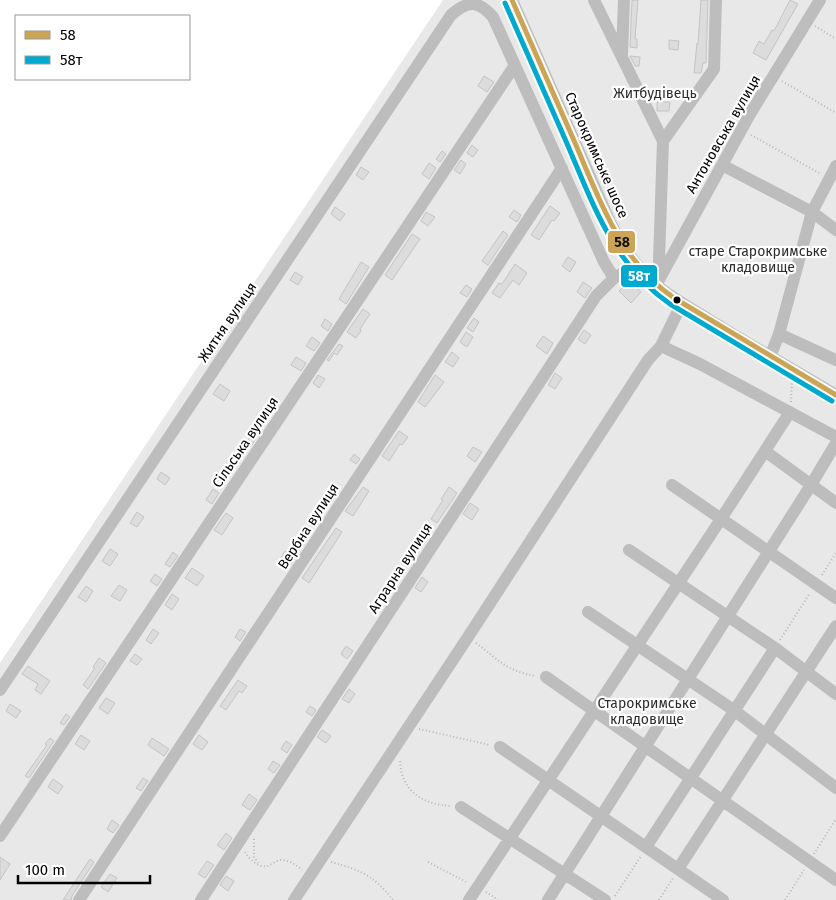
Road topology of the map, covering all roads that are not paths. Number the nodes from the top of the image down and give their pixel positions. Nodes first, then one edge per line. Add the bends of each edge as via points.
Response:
1 (512, 0) edge
2 (594, 0) edge
3 (624, 0) edge
4 (716, 0) edge
5 (820, 0) edge
6 (621, 58) junction
7 (515, 65) junction
8 (663, 142) junction
9 (722, 165) junction
10 (836, 166) edge
11 (562, 168) junction
12 (812, 212) junction
13 (836, 230) edge
14 (637, 266) junction
15 (665, 269) junction
16 (614, 278) junction
17 (656, 285) junction
18 (682, 303) junction
19 (780, 334) junction
20 (661, 346) junction
21 (770, 358) junction
22 (836, 360) edge
23 (836, 394) edge
24 (790, 412) junction
25 (836, 437) edge
26 (836, 443) edge
27 (765, 451) junction
28 (672, 485) dead end
29 (811, 485) junction
30 (836, 503) edge
31 (721, 519) junction
32 (629, 550) dead end
33 (769, 552) junction
34 (678, 583) junction
35 (836, 598) edge
36 (588, 612) dead end
37 (728, 617) junction
38 (836, 626) edge
39 (637, 645) junction
40 (774, 648) junction
41 (806, 672) junction
42 (546, 677) road end
43 (688, 680) junction
44 (0, 690) edge
45 (836, 694) edge
46 (594, 711) junction
47 (734, 711) junction
48 (766, 734) junction
49 (500, 747) road end
50 (646, 747) junction
51 (691, 778) junction
52 (547, 780) junction
53 (836, 788) edge
54 (723, 801) junction
55 (461, 807) road end
56 (601, 817) junction
57 (0, 836) edge
58 (509, 838) junction
59 (646, 847) junction
60 (678, 870) junction
61 (565, 874) junction
62 (836, 880) edge
63 (79, 900) edge
64 (202, 900) edge
65 (294, 900) edge
66 (469, 900) edge
67 (548, 900) edge
68 (605, 900) edge
69 (723, 900) edge

1 - 14 street, Старокримське шосе via 610,222
2 - 6 street
3 - 6 street
4 - 8 street via 714,69
5 - 9 street, Антоновська вулиця
6 - 8 street
7 - 11 street
7 - 44 street, Житня вулиця via 493,17 480,4 462,5 451,15
7 - 57 street, Сільська вулиця
8 - 15 street via 659,261
9 - 12 street
9 - 15 street, Антоновська вулиця
10 - 12 street
11 - 16 street
11 - 63 street, Вербна вулиця
12 - 13 street
12 - 19 street
14 - 16 street, Аграрна вулиця
14 - 17 street, Старокримське шосе
15 - 17 street, Антоновська вулиця
16 - 64 street, Аграрна вулиця via 596,296
17 - 18 street, Старокримське шосе
18 - 20 street
18 - 21 street, Старокримське шосе
19 - 21 street
19 - 22 street
20 - 24 street
20 - 65 street via 648,360
21 - 23 street, Старокримське шосе
24 - 25 street
24 - 27 street
26 - 29 street
27 - 29 street
27 - 31 street
28 - 31 street
29 - 30 street
29 - 33 street
31 - 33 street
31 - 34 street
32 - 34 street
33 - 35 street
33 - 37 street
34 - 37 street
34 - 39 street
36 - 39 street
37 - 40 street
37 - 43 street
38 - 41 street
39 - 43 street
39 - 46 street
40 - 41 street
40 - 47 street
41 - 45 street
41 - 48 street
42 - 46 street
43 - 47 street
43 - 50 street
46 - 50 street
46 - 52 street
47 - 48 street
47 - 51 street
48 - 53 street
48 - 54 street
49 - 52 street
50 - 51 street
50 - 56 street
51 - 54 street
51 - 59 street
52 - 56 street
52 - 58 street
54 - 60 street
54 - 62 street
55 - 58 street
56 - 59 street
56 - 61 street
58 - 61 street
58 - 66 street
59 - 60 street
60 - 69 street
61 - 67 street
61 - 68 street

